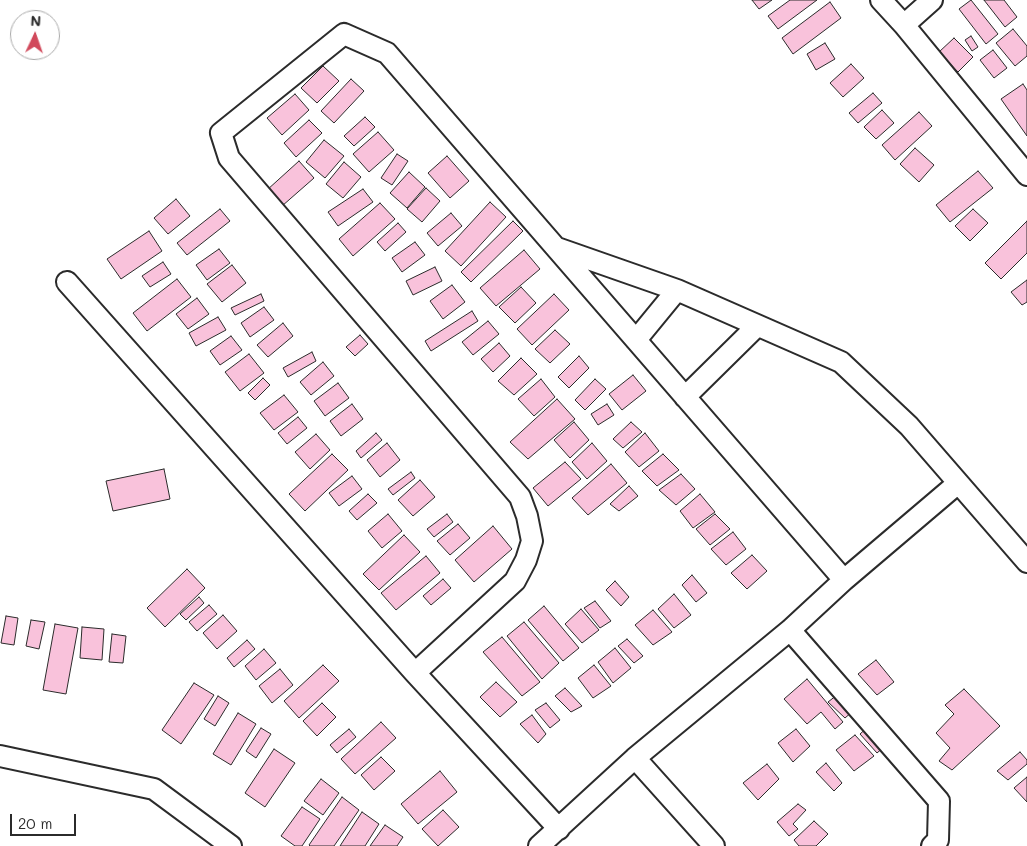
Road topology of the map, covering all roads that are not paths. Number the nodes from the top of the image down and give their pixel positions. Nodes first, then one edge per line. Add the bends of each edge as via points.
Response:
1 (881, 0) edge
2 (932, 0) edge
3 (904, 25) junction
4 (1027, 176) edge
5 (555, 247) junction
6 (66, 282) dead end
7 (677, 290) junction
8 (757, 326) junction
9 (636, 340) junction
10 (685, 396) junction
11 (957, 484) junction
12 (1027, 562) edge
13 (844, 580) junction
14 (790, 630) junction
15 (414, 673) junction
16 (0, 756) edge
17 (635, 758) junction
18 (559, 829) junction
19 (231, 846) edge
20 (539, 846) edge
21 (714, 846) edge
22 (932, 846) edge

1 - 3 street
2 - 3 street
3 - 4 street
5 - 7 street
5 - 9 street
5 - 15 street via 387,53 344,34 221,133 229,158 520,497 527,516 532,541 515,582
6 - 15 street
7 - 8 street
7 - 9 street
8 - 10 street
8 - 11 street via 841,362 909,426
9 - 10 street
10 - 13 street
11 - 12 street
11 - 13 street
13 - 14 street
14 - 17 street
14 - 22 street via 939,801 938,840
15 - 18 street
16 - 19 street via 154,789
17 - 18 street
17 - 21 street
18 - 20 street

